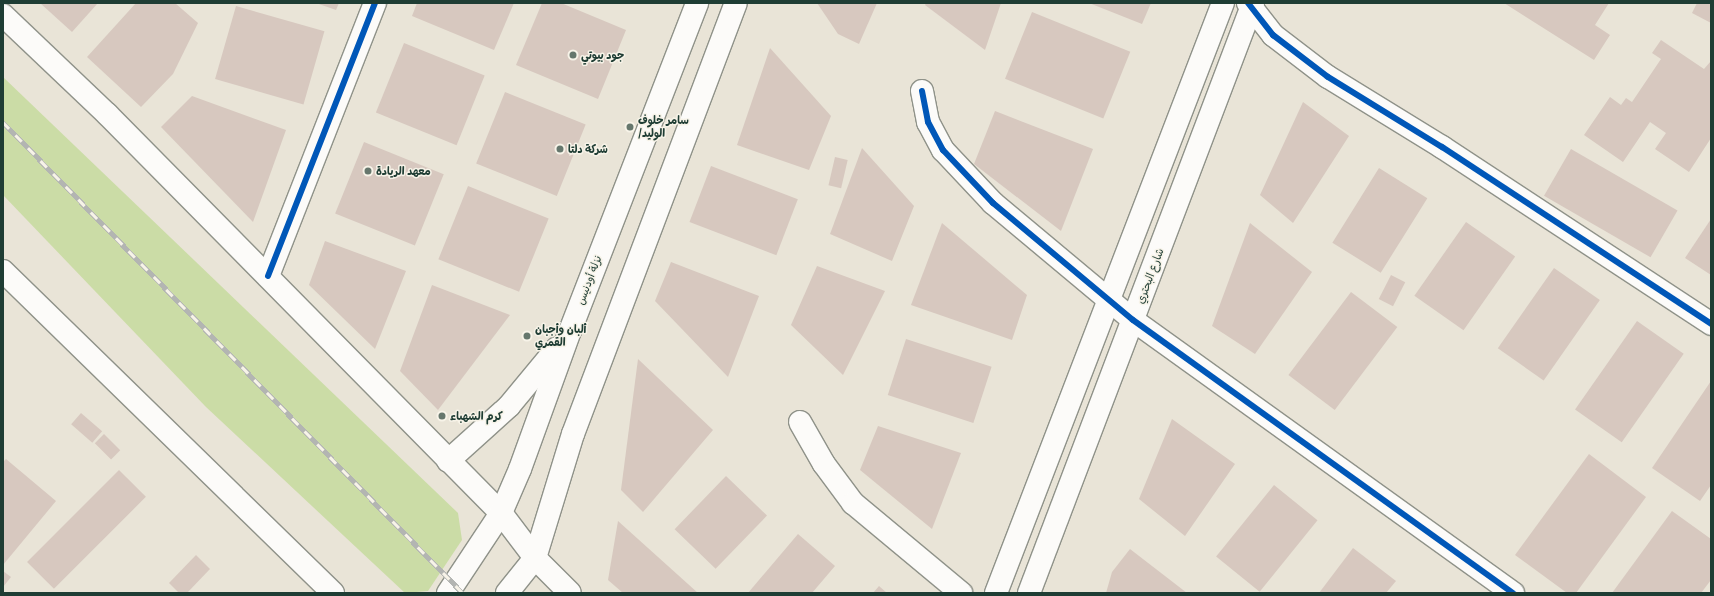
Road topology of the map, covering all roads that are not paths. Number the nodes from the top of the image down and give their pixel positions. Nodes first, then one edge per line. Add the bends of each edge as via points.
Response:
1 (375, 3) edge
2 (697, 3) edge
3 (736, 3) edge
4 (1223, 3) edge
5 (1251, 4) edge
6 (3, 15) edge
7 (922, 91) dead end
8 (3, 271) edge
9 (268, 276) junction
10 (1110, 301) junction
11 (1134, 320) junction
12 (1711, 324) edge
13 (570, 331) junction
14 (800, 422) dead end
15 (448, 462) junction
16 (501, 513) junction
17 (535, 558) junction
18 (333, 593) edge
19 (448, 593) edge
20 (507, 593) edge
21 (570, 593) edge
22 (961, 593) edge
23 (996, 593) edge
24 (1029, 593) edge
25 (1513, 593) edge

1 - 9 main road
2 - 13 main road, نزلة أودنيس
3 - 17 main road via 573,434
4 - 10 main road
5 - 11 main road, شارع البحتري
5 - 12 main road via 1273,35 1328,77 1442,146
6 - 9 main road via 107,114
7 - 10 main road via 924,107 935,136 953,162 993,203
8 - 18 main road
9 - 15 main road
10 - 11 main road
10 - 23 main road
11 - 24 main road, شارع البحتري
11 - 25 main road
13 - 15 main road via 509,406
13 - 16 main road, نزلة أودنيس via 520,469
14 - 22 main road via 824,464 853,503
15 - 16 main road
16 - 17 main road
16 - 19 main road, نزلة أودنيس
17 - 20 main road
17 - 21 main road

